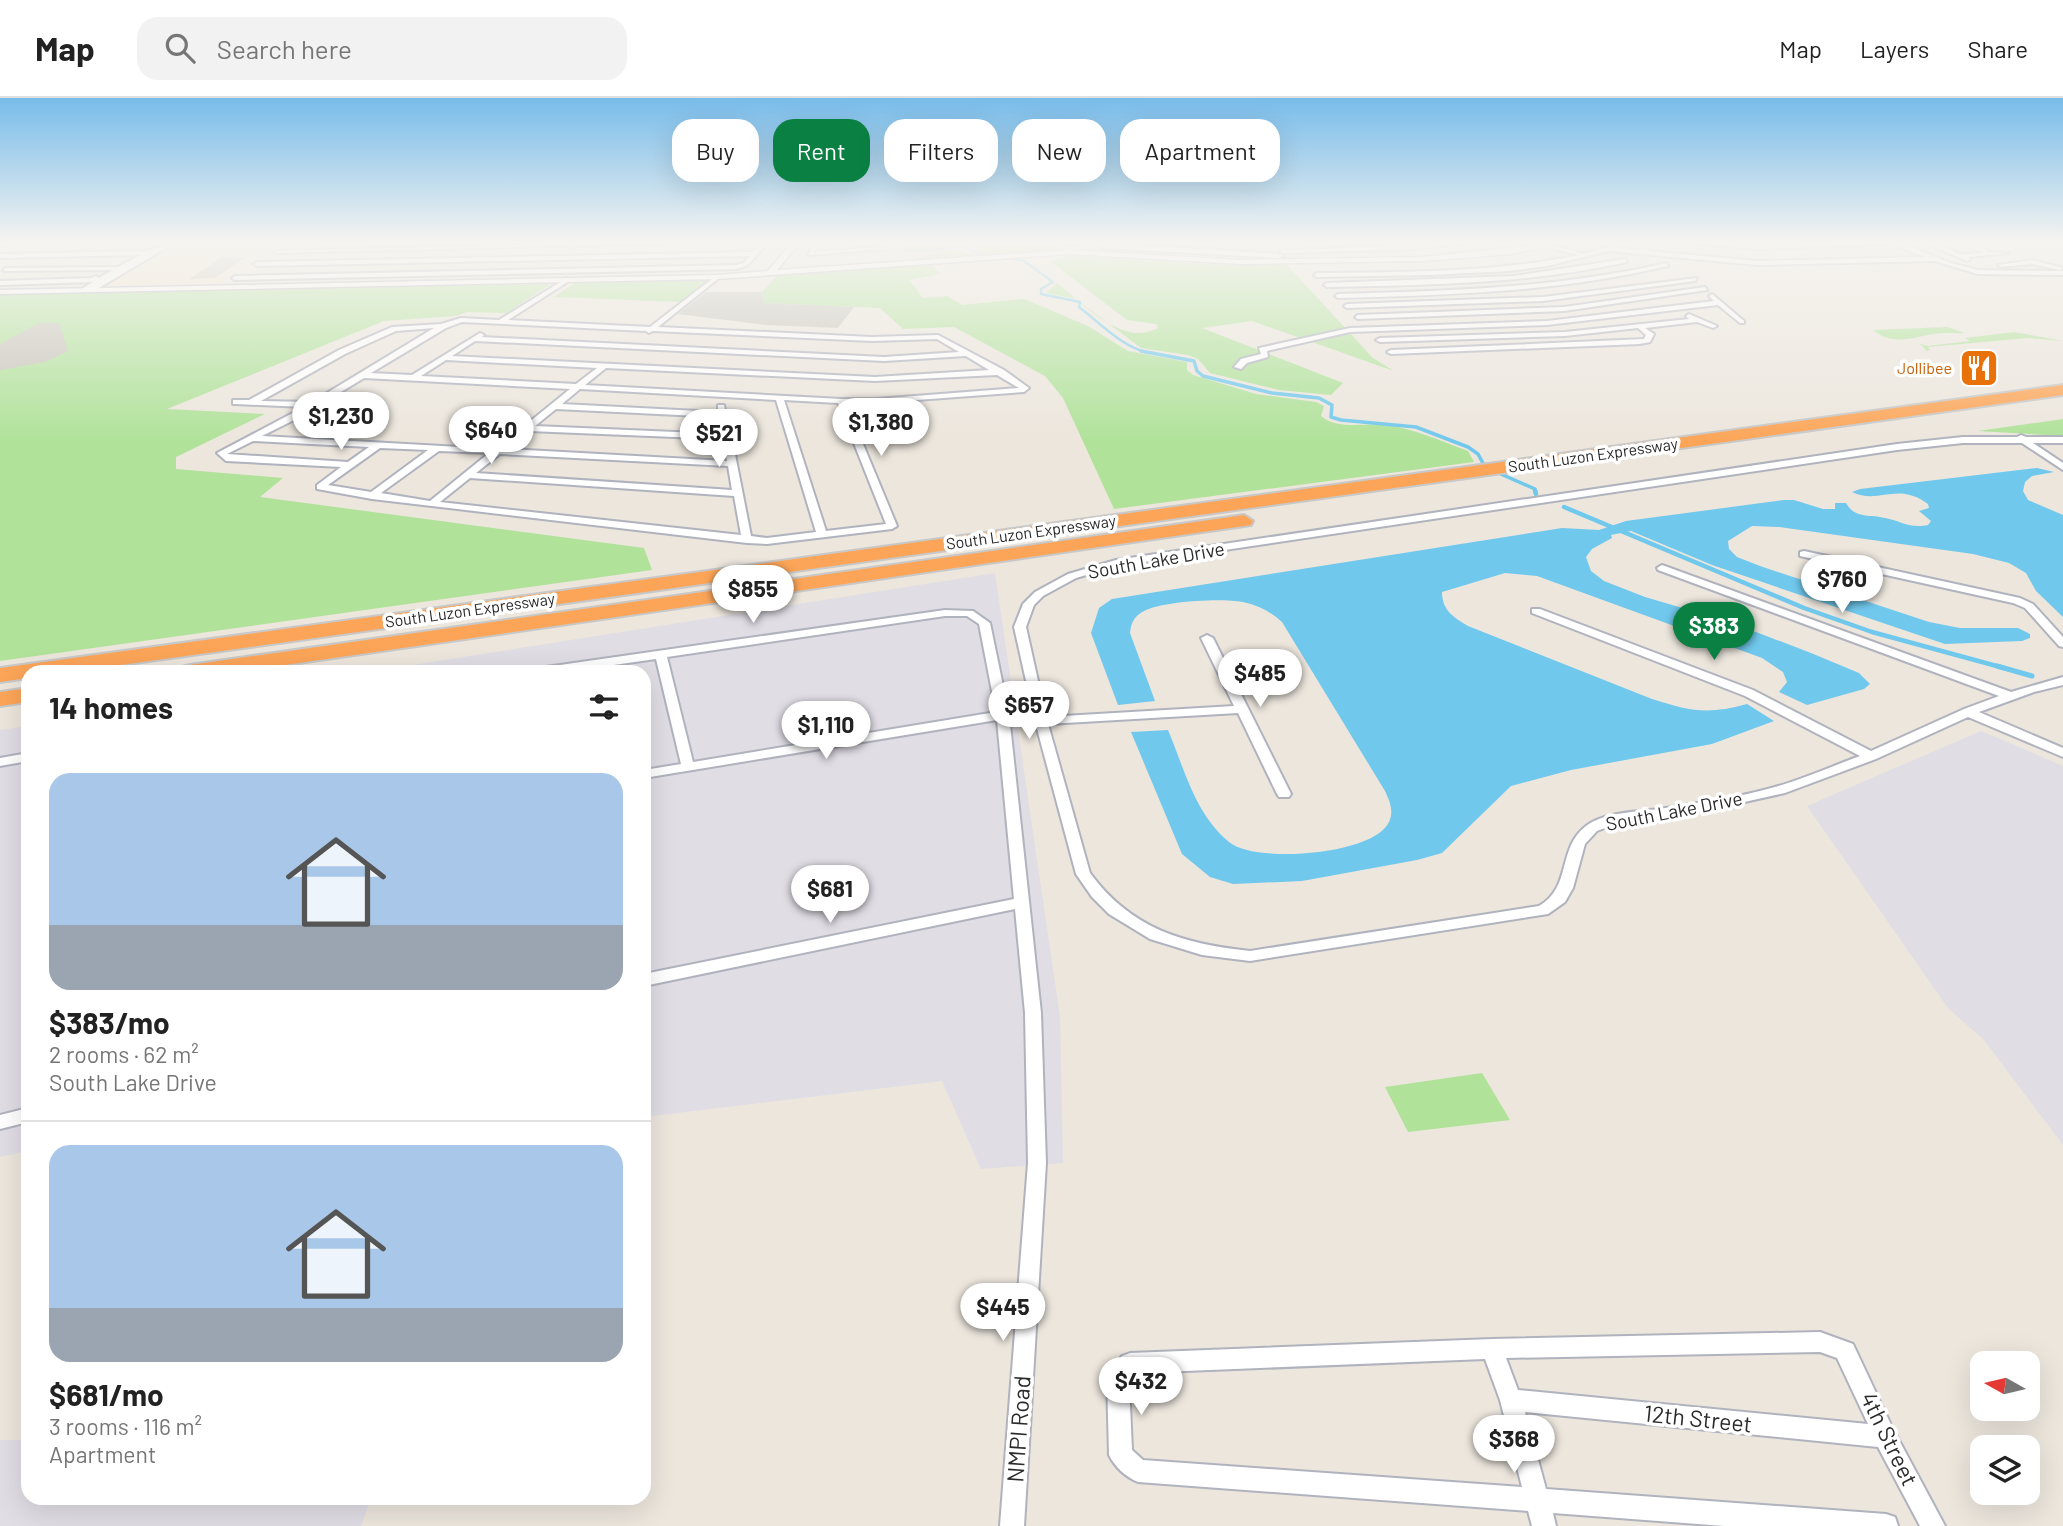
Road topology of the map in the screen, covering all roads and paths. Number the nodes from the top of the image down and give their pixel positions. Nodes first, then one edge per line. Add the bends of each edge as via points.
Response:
1 (521, 309) edge
2 (677, 309) edge
3 (1350, 309) edge
4 (1564, 309) edge
5 (1683, 309) edge
6 (1726, 309) edge
7 (1675, 310) junction
8 (1527, 311) junction
9 (1358, 317) junction
10 (1697, 320) junction
11 (501, 321) junction
12 (1742, 321) dead end
13 (1547, 323) junction
14 (443, 326) junction
15 (1713, 326) dead end
16 (1368, 328) junction
17 (1641, 328) junction
18 (652, 329) junction
19 (1565, 334) junction
20 (474, 339) junction
21 (1380, 340) junction
22 (629, 346) junction
23 (794, 354) junction
24 (970, 354) junction
25 (444, 358) junction
26 (604, 366) junction
27 (1238, 367) dead end
28 (1001, 372) junction
29 (775, 374) junction
30 (360, 375) junction
31 (413, 378) junction
32 (768, 381) dead end
33 (578, 387) junction
34 (761, 388) dead end
35 (2063, 390) edge
36 (719, 394) junction
37 (754, 396) junction
38 (779, 397) junction
39 (236, 401) dead end
40 (841, 401) junction
41 (251, 402) junction
42 (313, 405) junction
43 (2063, 405) edge
44 (554, 406) junction
45 (722, 415) junction
46 (527, 428) junction
47 (729, 437) junction
48 (251, 438) junction
49 (2021, 438) junction
50 (2063, 440) edge
51 (379, 444) junction
52 (437, 448) junction
53 (496, 451) junction
54 (733, 464) junction
55 (348, 465) junction
56 (1508, 467) joint
57 (2063, 467) edge
58 (468, 475) junction
59 (1540, 479) joint
60 (1464, 490) joint
61 (737, 493) junction
62 (372, 496) junction
63 (432, 504) junction
64 (822, 535) junction
65 (747, 540) junction
66 (1804, 554) dead end
67 (1662, 568) dead end
68 (1536, 611) dead end
69 (1207, 638) dead end
70 (2063, 644) edge
71 (661, 655) junction
72 (72, 665) edge
73 (239, 665) edge
74 (589, 665) edge
75 (21, 672) edge
76 (0, 675) edge
77 (2063, 681) edge
78 (21, 696) edge
79 (2010, 696) junction
80 (0, 699) edge
81 (1241, 709) junction
82 (1968, 712) junction
83 (1003, 715) junction
84 (1041, 721) junction
85 (2063, 753) edge
86 (1871, 756) junction
87 (21, 758) edge
88 (0, 762) edge
89 (688, 766) junction
90 (651, 773) edge
91 (1283, 794) dead end
92 (1023, 902) junction
93 (651, 979) edge
94 (21, 1117) edge
95 (0, 1122) edge
96 (1492, 1349) junction
97 (1511, 1401) junction
98 (1885, 1437) junction
99 (1537, 1499) junction
100 (1013, 1526) edge
101 (1544, 1526) edge
102 (1886, 1526) edge
103 (1933, 1526) edge

1 - 11 street
2 - 18 street
3 - 9 street
4 - 8 street
5 - 7 street
6 - 12 street
7 - 10 street
7 - 13 street
8 - 9 street
8 - 13 street
9 - 16 street
10 - 15 street
10 - 17 street
11 - 14 street via 461,320
11 - 18 street
11 - 20 street
13 - 16 street
13 - 19 street
14 - 30 street
14 - 41 street via 395,329
16 - 21 street
16 - 27 street via 1265,349 1265,355
17 - 19 street
17 - 21 street via 1650,334 1640,342 1394,356
18 - 22 street
18 - 24 street via 872,339 934,337
19 - 21 street
20 - 22 street
20 - 25 street
22 - 23 street
22 - 26 street
23 - 24 street via 884,359
23 - 29 street
24 - 28 street
25 - 26 street
25 - 31 street
26 - 29 street
26 - 33 street
28 - 29 street via 882,379
28 - 40 street via 1024,390
29 - 32 street
30 - 31 street
30 - 42 street
31 - 33 street
33 - 36 street
33 - 44 street
34 - 37 street
35 - 56 highway, South Luzon Expressway via 1969,399
36 - 37 street
36 - 45 street
37 - 38 street
38 - 40 street
38 - 64 street
39 - 41 street
40 - 64 street via 892,526
41 - 42 street
42 - 48 street
43 - 59 highway, South Luzon Expressway
44 - 45 street
44 - 46 street
45 - 47 street
46 - 47 street
46 - 53 street
47 - 54 street
48 - 51 street
48 - 55 street via 222,455
49 - 50 street, South Lake Drive
49 - 57 street
49 - 84 street, South Lake Drive via 1897,447 1092,569 1039,594 1024,614 1021,637
51 - 52 street
51 - 55 street
52 - 53 street
52 - 62 street
53 - 54 street
53 - 58 street
54 - 61 street
55 - 62 street via 320,487
56 - 72 highway, South Luzon Expressway
58 - 61 street
58 - 63 street
59 - 60 highway, South Luzon Expressway
60 - 73 highway, South Luzon Expressway
61 - 65 street
62 - 63 street
63 - 65 street
64 - 65 street
66 - 70 street via 2016,600 2029,606
67 - 79 street
68 - 86 street via 1749,693
69 - 81 street
71 - 74 street, NMPI Road
71 - 83 street, NMPI Road via 969,613 984,623
71 - 89 street
75 - 76 highway, South Luzon Expressway
77 - 79 street, South Lake Drive
78 - 80 highway
79 - 82 street, South Lake Drive
81 - 84 street
81 - 91 street
82 - 85 street
82 - 86 street, South Lake Drive
83 - 89 street
83 - 92 street, NMPI Road
84 - 86 street, South Lake Drive via 1083,874 1095,894 1121,915 1176,944 1250,957 1543,910 1558,902 1578,843 1592,828 1612,820 1780,790
87 - 88 street
89 - 90 street
92 - 93 street
92 - 100 street, NMPI Road via 1033,1013 1037,1163
94 - 95 street
96 - 97 street
96 - 98 street, 4th Street via 1820,1342 1845,1351
96 - 99 street via 1130,1363 1118,1378 1121,1455 1138,1471
97 - 98 street, 12th Street
97 - 99 street
98 - 103 street, 4th Street
99 - 101 street
99 - 102 street

